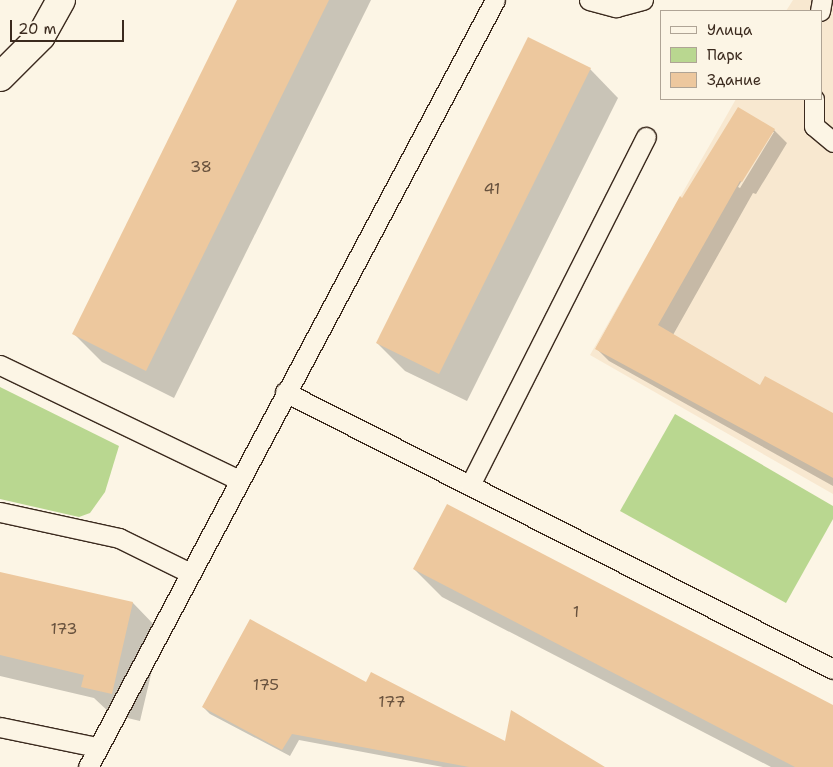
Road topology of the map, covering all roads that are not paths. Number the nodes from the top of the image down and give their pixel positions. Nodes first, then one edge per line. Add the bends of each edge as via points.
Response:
1 (61, 0) edge
2 (495, 0) edge
3 (589, 0) edge
4 (643, 0) edge
5 (0, 77) edge
6 (814, 100) edge
7 (646, 137) dead end
8 (833, 142) edge
9 (0, 365) edge
10 (285, 392) junction
11 (239, 480) junction
12 (470, 485) junction
13 (0, 512) edge
14 (190, 573) junction
15 (833, 669) edge
16 (0, 727) edge
17 (97, 747) junction
18 (88, 767) edge

1 - 5 street via 41,36
2 - 10 lane
3 - 4 lane via 616,6
6 - 8 lane via 814,126
7 - 12 lane
9 - 11 lane
10 - 11 lane
10 - 12 lane
11 - 14 lane
12 - 15 lane
13 - 14 lane via 119,538
14 - 17 lane
16 - 17 lane
17 - 18 lane

